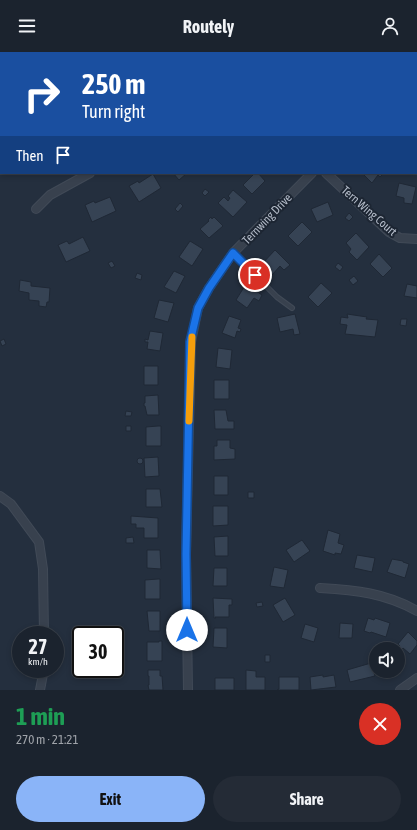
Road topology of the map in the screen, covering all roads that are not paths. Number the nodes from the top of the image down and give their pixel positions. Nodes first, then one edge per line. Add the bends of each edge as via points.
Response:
1 (88, 174) edge
2 (311, 174) edge
3 (327, 174) edge
4 (36, 209) dead end
5 (417, 239) edge
6 (233, 253) junction
7 (292, 308) dead end
8 (0, 496) edge
9 (320, 588) dead end
10 (417, 611) edge
11 (44, 626) edge
12 (42, 678) edge
13 (417, 678) edge
14 (40, 690) edge
15 (188, 690) edge
16 (400, 690) edge

1 - 4 street via 50,195
2 - 6 street, Ternwing Drive
3 - 5 street, Tern Wing Court via 389,232 400,238
6 - 7 lane via 277,297
6 - 15 street, Ternwing Drive via 198,308 190,342 186,554
8 - 11 street via 11,504 39,542 43,569
9 - 10 street via 377,594
12 - 14 street
13 - 16 street

